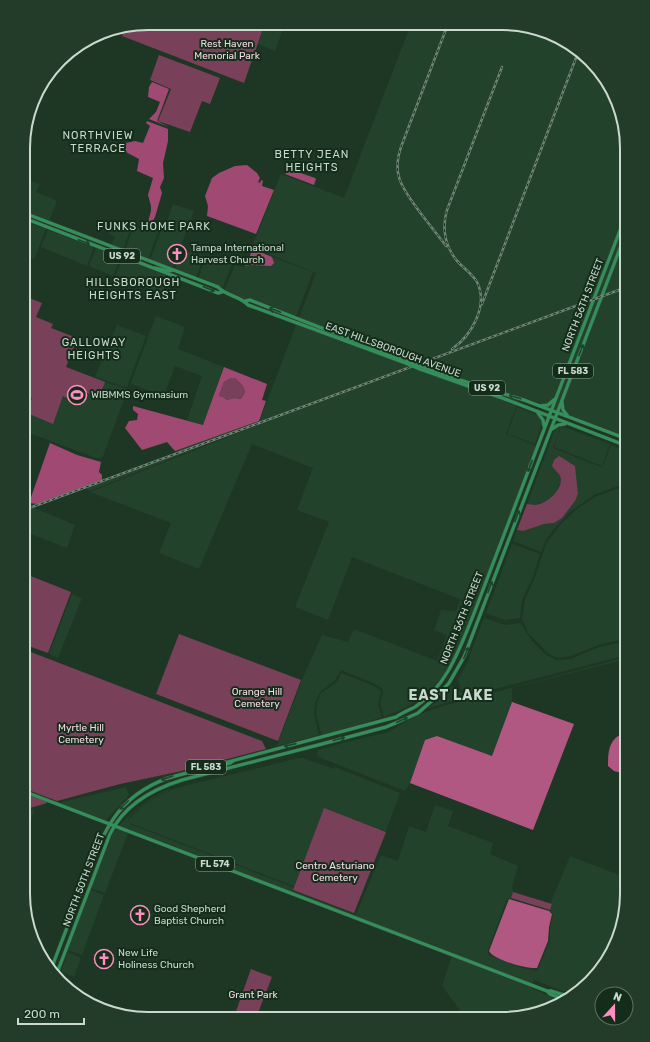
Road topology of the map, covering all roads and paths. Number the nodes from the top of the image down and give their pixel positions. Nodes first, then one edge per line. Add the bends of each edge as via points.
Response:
1 (30, 215) edge
2 (30, 220) edge
3 (50, 223) junction
4 (41, 225) junction
5 (57, 226) junction
6 (48, 228) junction
7 (620, 230) edge
8 (620, 247) edge
9 (152, 268) junction
10 (173, 270) junction
11 (170, 275) junction
12 (196, 280) junction
13 (222, 292) junction
14 (421, 368) junction
15 (556, 398) junction
16 (562, 400) junction
17 (538, 406) junction
18 (551, 410) junction
19 (536, 412) junction
20 (557, 413) junction
21 (549, 416) junction
22 (570, 418) junction
23 (555, 419) junction
24 (569, 424) junction
25 (544, 430) junction
26 (550, 431) junction
27 (620, 436) edge
28 (614, 441) junction
29 (620, 443) edge
30 (620, 445) edge
31 (234, 759) junction
32 (204, 774) junction
33 (182, 780) joint
34 (30, 794) edge
35 (109, 824) junction
36 (114, 826) junction
37 (53, 964) edge
38 (58, 970) edge
39 (548, 991) junction
40 (563, 995) edge
41 (558, 997) edge

1 - 3 main road, EAST HILLSBOROUGH AVENUE / US 92
2 - 4 main road, EAST HILLSBOROUGH AVENUE / US 92
3 - 4 main road
3 - 5 main road, EAST HILLSBOROUGH AVENUE / US 92
4 - 6 main road, EAST HILLSBOROUGH AVENUE / US 92
5 - 6 main road
5 - 10 main road, EAST HILLSBOROUGH AVENUE / US 92
6 -> 9 main road, EAST HILLSBOROUGH AVENUE / US 92
7 - 15 main road, NORTH 56TH STREET / FL 583
16 -> 8 main road, NORTH 56TH STREET / FL 583
9 - 10 main road
9 - 11 main road, EAST HILLSBOROUGH AVENUE / US 92
10 - 12 main road, EAST HILLSBOROUGH AVENUE / US 92
11 - 12 main road via 175,273
11 -> 13 main road, EAST HILLSBOROUGH AVENUE / US 92 via 218,293
12 - 13 main road, EAST HILLSBOROUGH AVENUE / US 92 via 218,287
13 - 14 main road, EAST HILLSBOROUGH AVENUE / US 92, bridge via 245,301 250,300
17 -> 14 main road, EAST HILLSBOROUGH AVENUE / US 92
14 - 19 main road, EAST HILLSBOROUGH AVENUE / US 92
15 - 17 main road via 548,405
15 - 18 main road, NORTH 56TH STREET / FL 583
16 - 20 main road, NORTH 56TH STREET / FL 583
16 - 22 main road via 563,410
17 - 18 main road, EAST HILLSBOROUGH AVENUE / US 92
18 - 20 main road, EAST HILLSBOROUGH AVENUE / US 92
18 - 21 main road, NORTH 56TH STREET / FL 583
19 - 21 main road, EAST HILLSBOROUGH AVENUE / US 92
19 - 25 main road via 543,420
20 - 22 main road, EAST HILLSBOROUGH AVENUE / US 92
20 - 23 main road, NORTH 56TH STREET / FL 583
21 - 23 main road, EAST HILLSBOROUGH AVENUE / US 92
21 - 25 main road, NORTH 56TH STREET / FL 583
22 - 27 main road, EAST HILLSBOROUGH AVENUE / US 92
23 - 24 main road, EAST HILLSBOROUGH AVENUE / US 92
23 - 26 main road, NORTH 56TH STREET / FL 583
24 - 26 main road via 558,425
24 - 28 main road, EAST HILLSBOROUGH AVENUE / US 92
25 -> 31 main road, NORTH 56TH STREET / FL 583 via 458,655 444,679 427,698 415,707 384,721
32 -> 26 main road, NORTH 56TH STREET / FL 583 via 386,727 418,713 441,693 464,657
28 - 29 main road, EAST HILLSBOROUGH AVENUE / US 92
28 - 30 main road
31 - 32 main road via 230,763 207,769
31 -> 35 main road, NORTH 56TH STREET / FL 583 via 153,783 131,798
32 - 33 main road, NORTH 56TH STREET / FL 583
33 - 36 main road, NORTH 50TH STREET / FL 583 via 162,786 149,794 125,812
34 - 35 main road, FL 574
35 - 36 main road, FL 574
35 - 37 main road, NORTH 50TH STREET / FL 583
36 - 38 main road, NORTH 50TH STREET / FL 583
36 - 39 main road, FL 574
39 - 40 main road, FL 574
39 - 41 main road

